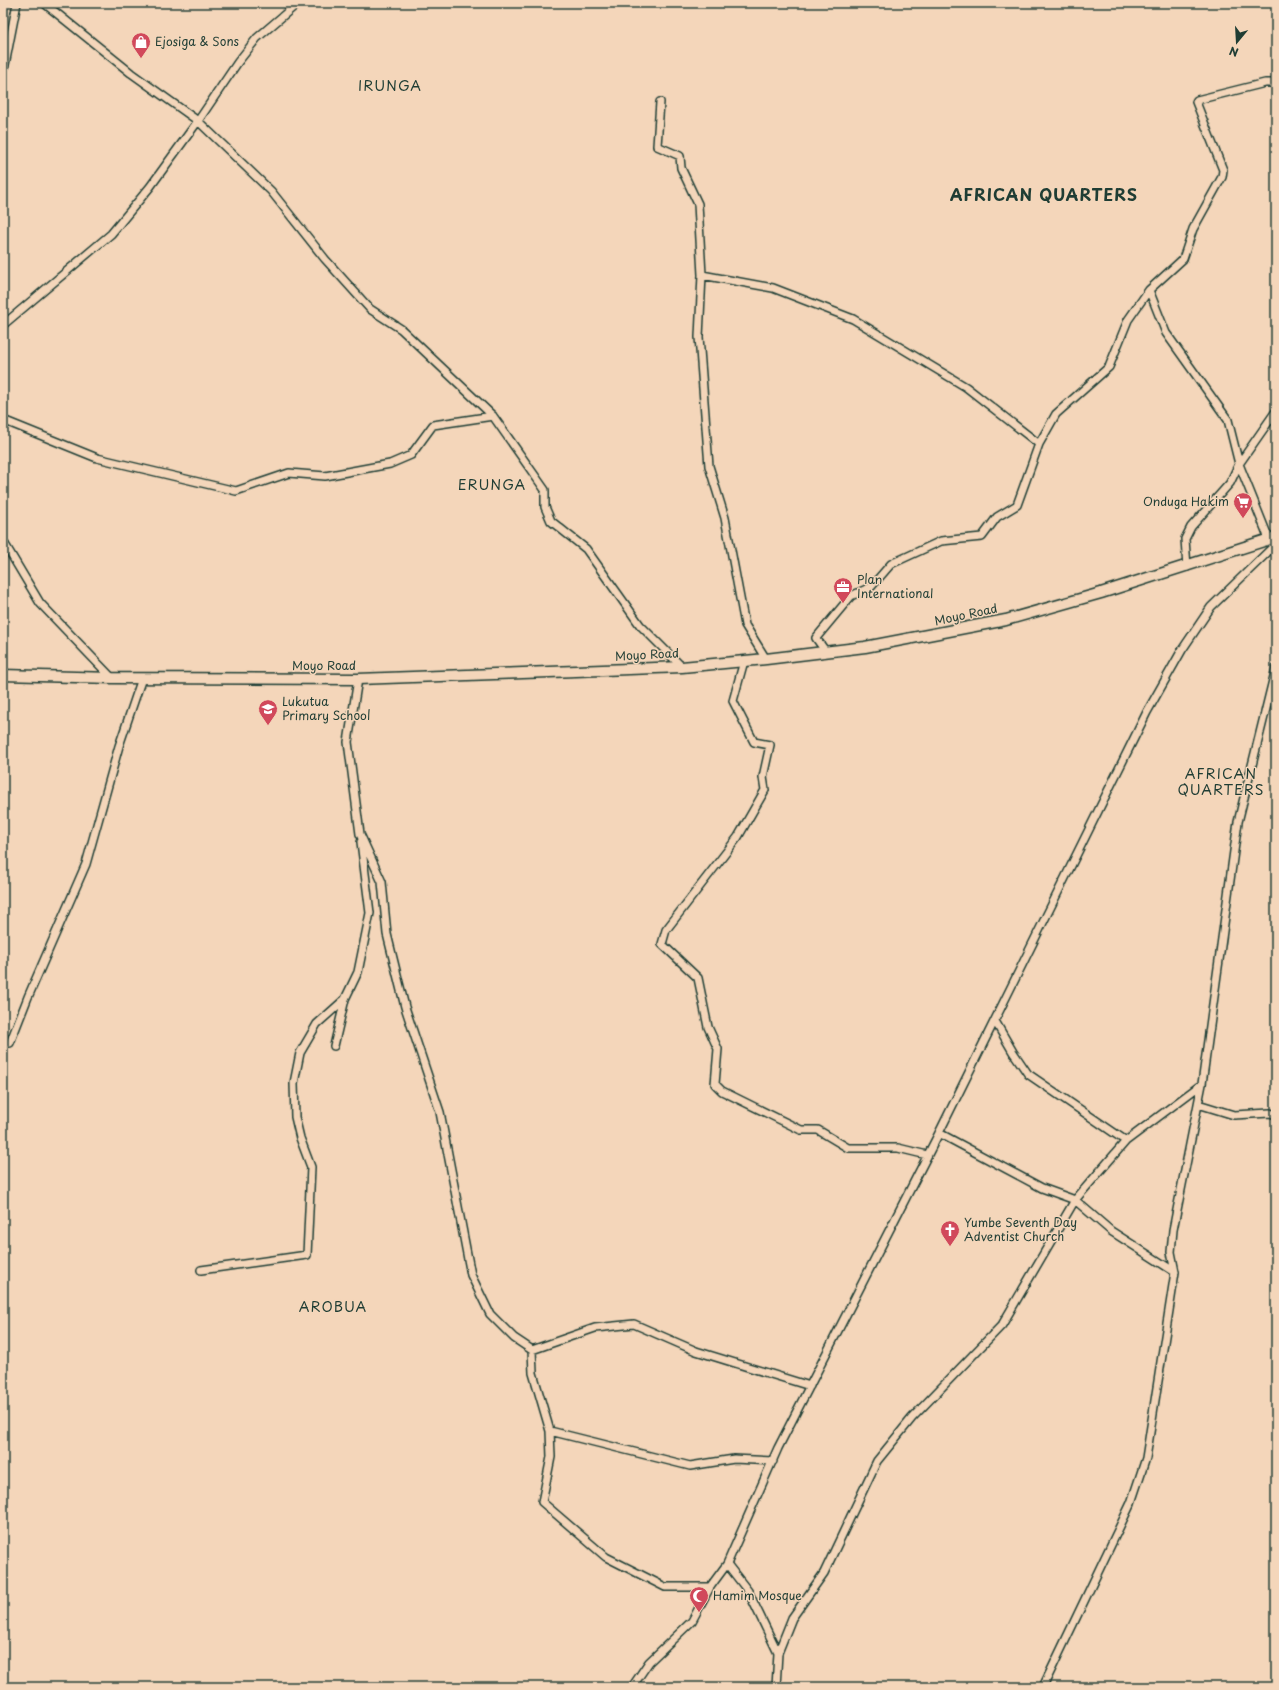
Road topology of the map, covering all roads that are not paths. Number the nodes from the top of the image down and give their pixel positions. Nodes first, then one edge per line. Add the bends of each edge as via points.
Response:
1 (17, 3) edge
2 (44, 3) edge
3 (298, 3) edge
4 (3, 75) edge
5 (1276, 83) edge
6 (660, 102) dead end
7 (198, 121) junction
8 (702, 276) junction
9 (1149, 290) junction
10 (3, 325) edge
11 (1276, 411) edge
12 (492, 416) junction
13 (3, 420) edge
14 (1039, 444) junction
15 (1239, 464) junction
16 (1274, 540) edge
17 (3, 541) edge
18 (1187, 566) junction
19 (826, 652) junction
20 (766, 659) junction
21 (744, 661) junction
22 (682, 667) junction
23 (1276, 668) edge
24 (3, 675) edge
25 (112, 678) junction
26 (142, 678) junction
27 (358, 679) junction
28 (360, 834) junction
29 (345, 999) junction
30 (995, 1021) junction
31 (10, 1043) dead end
32 (334, 1046) dead end
33 (1202, 1084) junction
34 (1198, 1104) junction
35 (1276, 1115) edge
36 (939, 1133) junction
37 (1126, 1141) junction
38 (927, 1155) junction
39 (1075, 1200) junction
40 (201, 1270) dead end
41 (1176, 1272) junction
42 (532, 1350) junction
43 (810, 1386) junction
44 (550, 1431) junction
45 (772, 1461) junction
46 (727, 1564) junction
47 (710, 1587) junction
48 (778, 1653) junction
49 (632, 1687) edge
50 (776, 1687) edge
51 (1043, 1687) edge

1 - 4 street
2 - 7 street via 131,73
3 - 7 street via 257,38
5 - 9 street via 1265,83 1197,100 1223,170 1222,177 1193,229 1183,259
6 - 8 street via 657,146 680,156 681,168 698,204
7 - 10 street via 111,234
7 - 12 street via 271,191 325,259 370,309 401,329
8 - 14 street via 773,288 853,319 966,387
8 - 20 street via 699,337 708,466 725,518 745,625
9 - 14 street via 1128,320 1109,367 1056,414
9 - 15 street via 1166,333 1228,420
11 - 15 street
12 - 13 street via 433,425 411,455 390,464 325,476 289,473 236,491 97,458
12 - 22 street via 545,490 545,507 551,521 586,549 640,625
14 - 19 street via 1017,505 997,517 982,537 941,541 891,564 871,587 851,596 816,638
15 - 16 street
15 - 18 street via 1230,483 1191,527 1185,539
16 - 18 main road, Moyo Road
16 - 30 street via 1211,607 1182,650 1147,712
17 - 25 street via 40,603
18 - 19 main road, Moyo Road via 1006,620 930,636
19 - 20 main road, Moyo Road
20 - 21 main road, Moyo Road
21 - 22 main road, Moyo Road
21 - 38 street via 733,701 754,742 770,745 763,777 765,790 738,836 666,930 662,944 698,978 708,1027 718,1049 715,1084 722,1091 800,1130 818,1130 848,1148 898,1148
22 - 27 main road, Moyo Road
23 - 33 street via 1238,822
24 - 25 main road, Moyo Road
25 - 26 main road, Moyo Road
26 - 27 main road, Moyo Road
26 - 31 street via 119,746 92,850
27 - 28 street via 348,742
28 - 29 street via 370,913 358,972
28 - 42 street via 382,882 387,934 405,1007 440,1112 470,1276 490,1314 514,1338
29 - 32 street
29 - 40 street via 317,1024 300,1054 294,1083 295,1117 311,1168 307,1255
30 - 36 street
30 - 37 street via 1028,1074
33 - 34 street
33 - 37 street
34 - 35 street via 1234,1115
34 - 41 street via 1173,1230 1171,1252
36 - 38 street
36 - 39 street via 1042,1188
37 - 39 street
38 - 43 street
39 - 41 street via 1112,1231
39 - 48 street via 1002,1325 912,1418 877,1462 824,1573 792,1618
41 - 51 street via 1146,1458 1131,1503
42 - 43 street via 595,1328 634,1324 696,1351
42 - 44 street via 533,1373
43 - 45 street
44 - 45 street via 690,1466 734,1458
44 - 47 street via 551,1457 542,1502 606,1557 665,1587
45 - 46 street
46 - 47 street
46 - 48 street via 748,1592
47 - 49 street via 692,1621 649,1662
48 - 50 street

